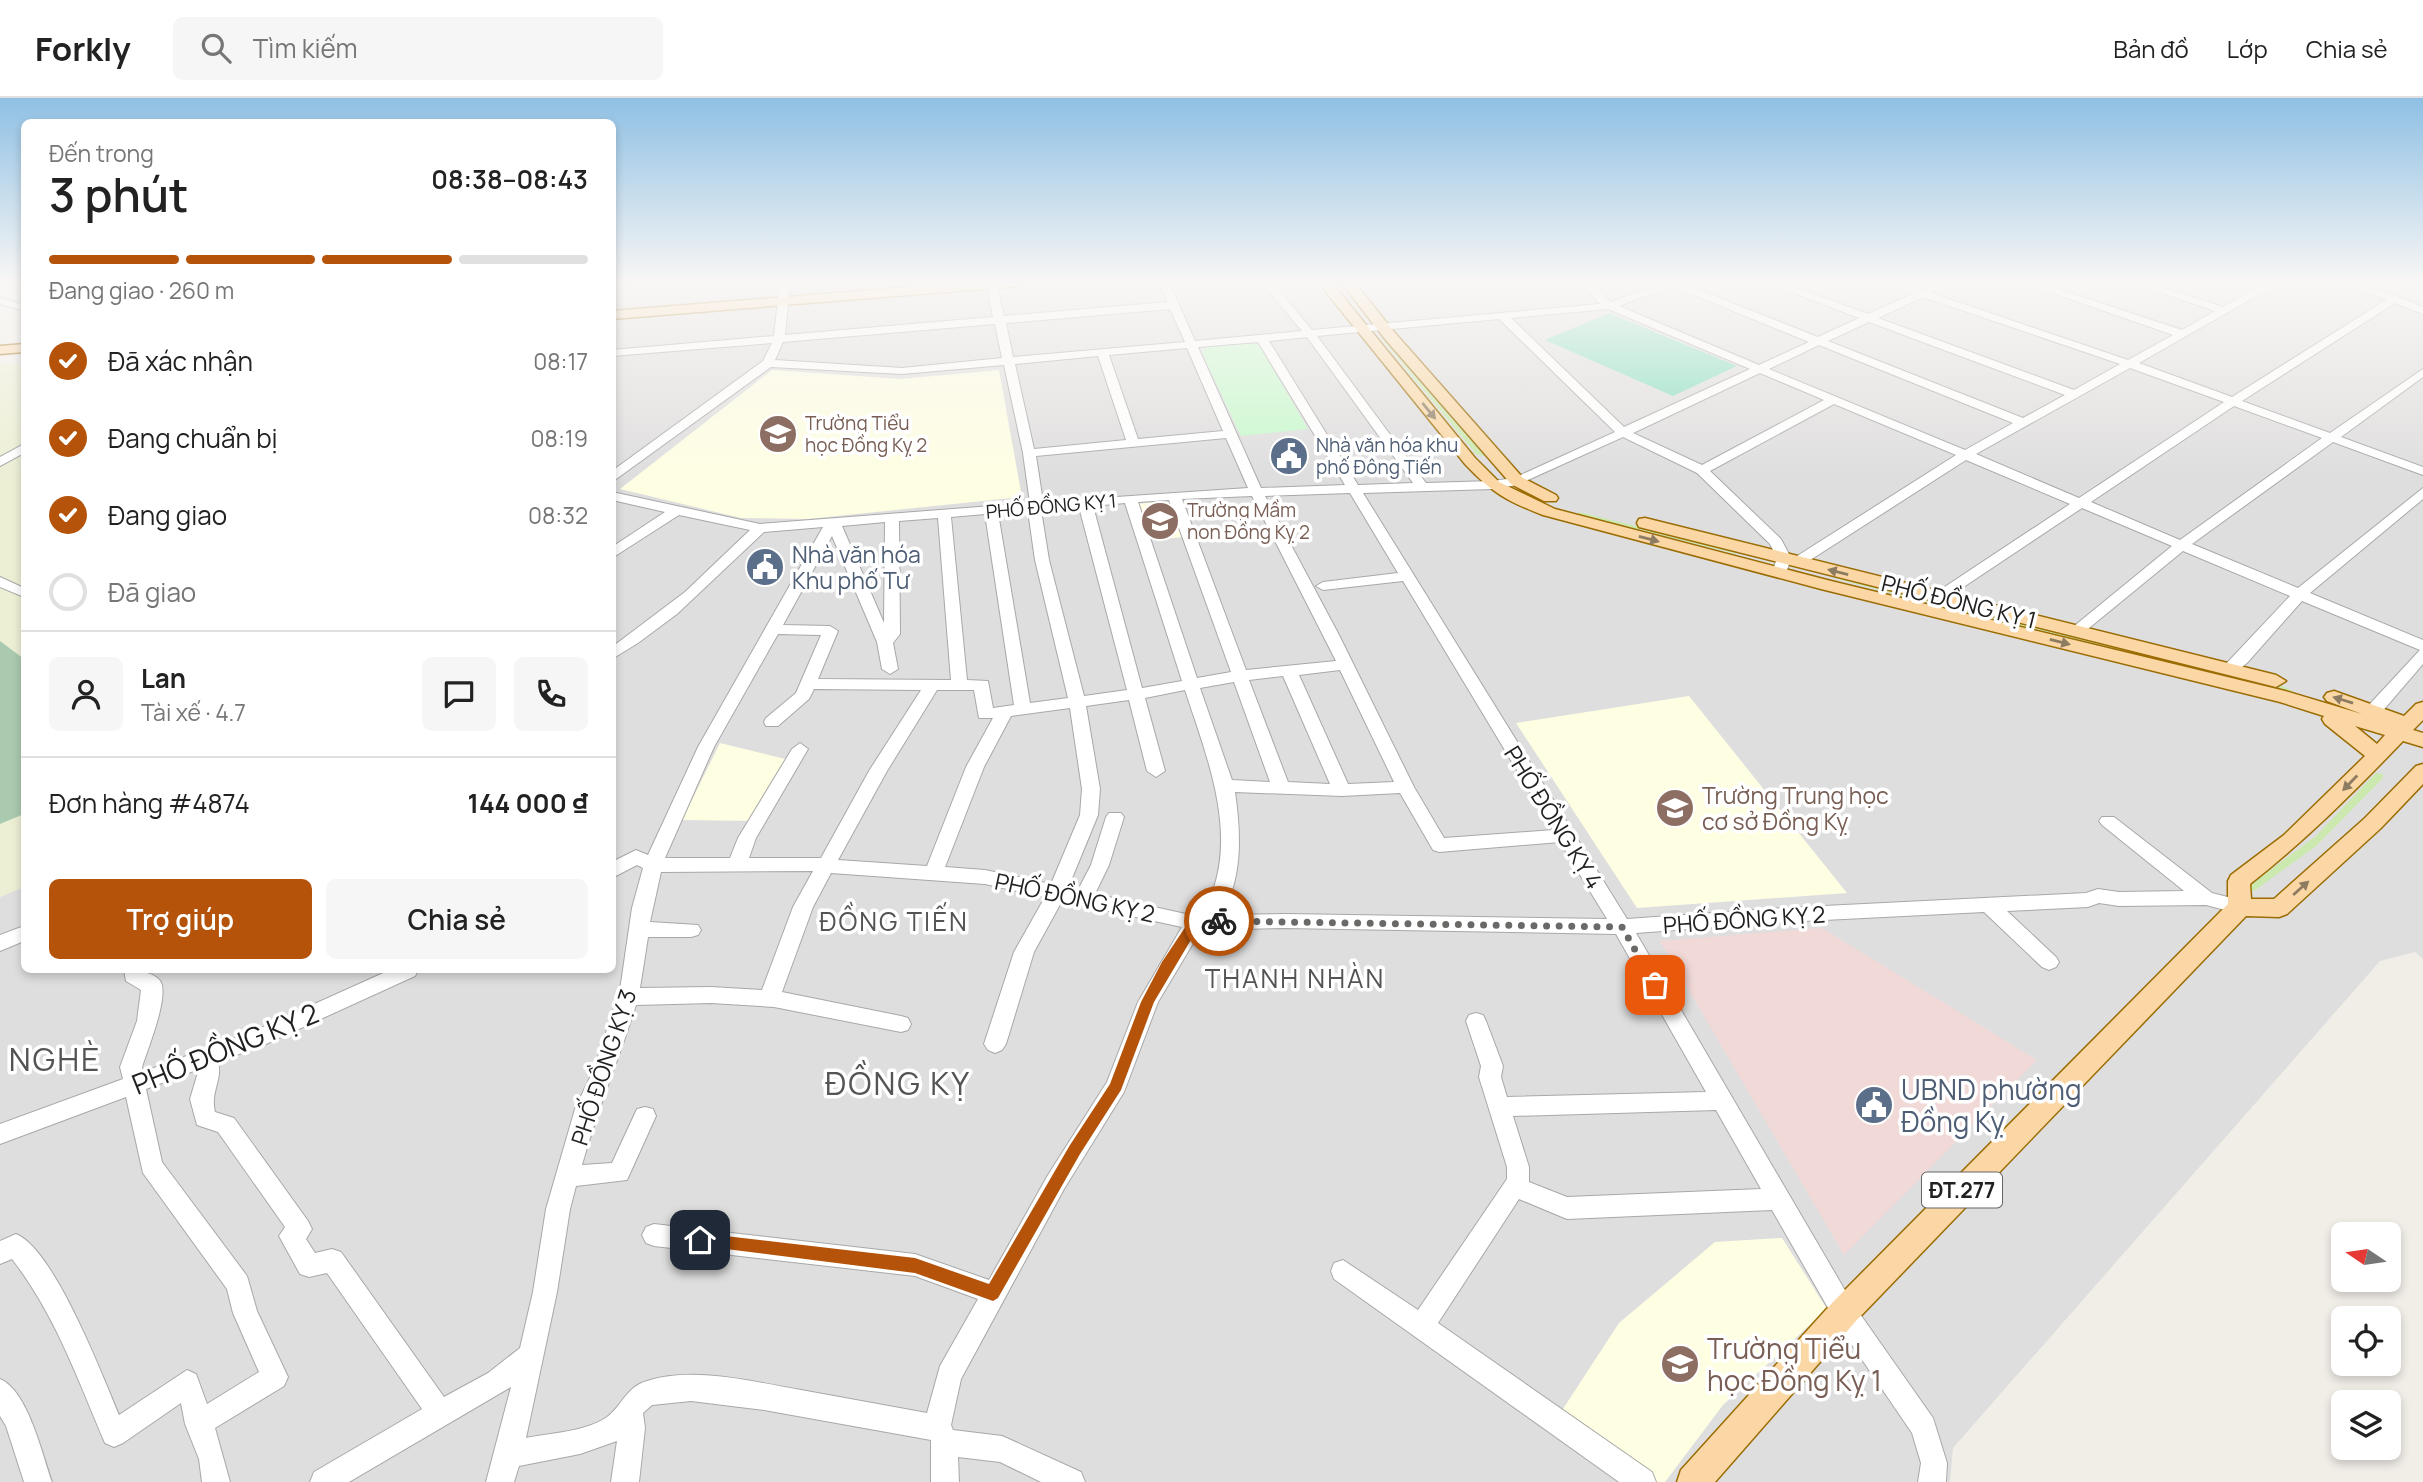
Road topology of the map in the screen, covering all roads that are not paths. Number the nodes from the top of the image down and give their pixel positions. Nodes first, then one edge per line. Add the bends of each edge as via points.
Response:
1 (689, 347) edge
2 (776, 347) edge
3 (1005, 347) edge
4 (1176, 347) edge
5 (1193, 347) edge
6 (1267, 347) edge
7 (1319, 347) edge
8 (1377, 347) edge
9 (1399, 347) edge
10 (1534, 347) edge
11 (1706, 347) edge
12 (1802, 347) edge
13 (1833, 347) edge
14 (1947, 347) edge
15 (2088, 347) edge
16 (2161, 347) edge
17 (2319, 347) edge
18 (21, 348) edge
19 (0, 350) edge
20 (616, 353) edge
21 (1103, 354) junction
22 (21, 357) edge
23 (0, 359) edge
24 (1009, 362) junction
25 (2133, 362) junction
26 (768, 363) junction
27 (1757, 368) junction
28 (2423, 372) edge
29 (2074, 394) junction
30 (1835, 399) junction
31 (2236, 399) junction
32 (2024, 423) junction
33 (1622, 432) junction
34 (1230, 434) junction
35 (2336, 435) junction
36 (1133, 442) junction
37 (21, 450) edge
38 (1029, 453) junction
39 (1967, 454) junction
40 (2423, 461) edge
41 (0, 462) edge
42 (1702, 470) junction
43 (2423, 471) edge
44 (616, 475) edge
45 (1517, 481) junction
46 (1493, 485) junction
47 (1422, 487) junction
48 (1354, 488) junction
49 (1256, 491) junction
50 (2423, 492) edge
51 (1174, 496) junction
52 (616, 497) edge
53 (1130, 499) junction
54 (2079, 502) junction
55 (1085, 503) junction
56 (1036, 507) junction
57 (991, 510) junction
58 (676, 511) junction
59 (944, 514) junction
60 (892, 518) junction
61 (833, 522) junction
62 (760, 528) junction
63 (2182, 545) junction
64 (616, 551) edge
65 (1787, 564) junction
66 (1405, 576) junction
67 (0, 580) edge
68 (1322, 586) dead end
69 (21, 591) edge
70 (2300, 594) junction
71 (1939, 597) junction
72 (772, 629) junction
73 (2078, 630) junction
74 (884, 642) junction
75 (2423, 646) edge
76 (616, 651) edge
77 (2423, 654) edge
78 (1345, 665) junction
79 (2230, 668) junction
80 (890, 670) dead end
81 (1289, 671) junction
82 (1238, 676) junction
83 (808, 684) junction
84 (931, 686) junction
85 (960, 686) junction
86 (1189, 686) junction
87 (1137, 694) junction
88 (1077, 702) junction
89 (2313, 706) junction
90 (2423, 708) edge
91 (1023, 710) junction
92 (2374, 710) junction
93 (1005, 712) junction
94 (772, 722) dead end
95 (2409, 730) edge
96 (2423, 740) edge
97 (800, 749) dead end
98 (2377, 755) junction
99 (1156, 771) dead end
100 (2423, 771) edge
101 (1225, 786) junction
102 (1405, 787) junction
103 (1281, 788) junction
104 (1342, 790) junction
105 (1115, 817) dead end
106 (2108, 821) dead end
107 (1565, 835) junction
108 (737, 865) junction
109 (827, 865) junction
110 (653, 866) junction
111 (616, 868) edge
112 (934, 873) junction
113 (1056, 892) junction
114 (1084, 898) junction
115 (2206, 898) junction
116 (1987, 904) junction
117 (2240, 907) junction
118 (1201, 922) junction
119 (1622, 927) junction
120 (639, 929) junction
121 (691, 930) dead end
122 (21, 934) edge
123 (0, 943) edge
124 (2049, 962) dead end
125 (133, 973) edge
126 (401, 973) edge
127 (627, 997) junction
128 (769, 999) junction
129 (1476, 1021) dead end
130 (901, 1024) dead end
131 (995, 1044) dead end
132 (206, 1058) junction
133 (132, 1085) junction
134 (1722, 1101) junction
135 (1499, 1107) junction
136 (645, 1116) dead end
137 (0, 1135) edge
138 (568, 1176) junction
139 (1514, 1187) junction
140 (1778, 1199) junction
141 (654, 1235) dead end
142 (0, 1253) edge
143 (1343, 1271) dead end
144 (993, 1293) junction
145 (1843, 1312) junction
146 (1422, 1326) junction
147 (529, 1357) junction
148 (0, 1392) edge
149 (629, 1409) junction
150 (437, 1416) junction
151 (198, 1424) junction
152 (941, 1435) junction
153 (509, 1454) junction
154 (38, 1482) edge
155 (216, 1482) edge
156 (324, 1482) edge
157 (500, 1482) edge
158 (625, 1482) edge
159 (945, 1482) edge
160 (1071, 1482) edge
161 (1642, 1482) edge
162 (1693, 1482) edge
163 (1932, 1482) edge

1 - 20 street
2 - 26 street
3 - 24 street
4 - 21 street
5 - 34 street
6 - 48 street, PHỐ ĐỒNG KỴ 4
7 - 47 street
8 -> 46 main road
9 - 45 main road
10 - 33 street
11 - 27 street
12 - 27 street
13 - 32 street
14 - 29 street
15 - 25 street
16 - 25 street
17 - 31 street
18 - 19 main road
21 - 24 street
21 - 36 street
22 - 23 main road
24 - 26 street via 887,372
24 - 38 street
25 - 29 street
25 - 31 street
26 - 44 street
27 - 30 street
27 - 33 street
28 - 35 street
29 - 32 street
30 - 39 street
30 - 42 street
31 - 35 street
31 - 54 street
32 - 39 street
33 - 42 street
33 - 45 street
34 - 36 street
34 - 49 street
35 - 40 street
35 - 43 street
35 - 63 street
36 - 38 street
37 - 41 street
38 - 56 street
39 - 54 street
39 - 65 street
42 - 65 street via 1776,542
45 - 46 street, PHỐ ĐỒNG KỴ 1
45 - 65 main road, PHỐ ĐỒNG KỴ 1 via 1556,501
46 - 47 street, PHỐ ĐỒNG KỴ 1
46 -> 65 main road, PHỐ ĐỒNG KỴ 1 via 1549,512
47 - 48 street, PHỐ ĐỒNG KỴ 1
48 - 49 street, PHỐ ĐỒNG KỴ 1
48 - 66 street, PHỐ ĐỒNG KỴ 4
49 - 51 street, PHỐ ĐỒNG KỴ 1
49 - 78 street
50 - 70 street
51 - 53 street, PHỐ ĐỒNG KỴ 1
51 - 82 street
52 - 58 street, PHỐ ĐỒNG KỴ 1
53 - 55 street, PHỐ ĐỒNG KỴ 1
53 - 86 street
54 - 63 street
54 - 71 street
55 - 56 street, PHỐ ĐỒNG KỴ 1
55 - 87 street
56 - 57 street, PHỐ ĐỒNG KỴ 1
56 - 88 street via 1042,560
57 - 59 street, PHỐ ĐỒNG KỴ 1
57 - 91 street
58 - 62 street, PHỐ ĐỒNG KỴ 1
58 - 64 street
59 - 60 street, PHỐ ĐỒNG KỴ 1
59 - 85 street
60 - 61 street, PHỐ ĐỒNG KỴ 1
60 - 74 street via 892,634
61 - 62 street, PHỐ ĐỒNG KỴ 1
61 - 72 street, PHỐ ĐỒNG KỴ 3
61 - 74 street
62 - 76 street via 669,615
63 - 70 street
63 - 73 street
71 -> 65 main road, PHỐ ĐỒNG KỴ 1
65 -> 89 main road, PHỐ ĐỒNG KỴ 1
66 - 68 street
66 - 107 street, PHỐ ĐỒNG KỴ 4
67 - 69 street
70 - 75 street
70 - 79 street
71 - 73 main road, PHỐ ĐỒNG KỴ 1
72 - 83 street via 830,631
72 - 110 street, PHỐ ĐỒNG KỴ 3 via 706,747
73 - 79 main road, PHỐ ĐỒNG KỴ 1
74 - 80 street
77 - 92 street
78 - 81 street
78 - 102 street
92 -> 79 main road, PHỐ ĐỒNG KỴ 1
81 - 82 street
81 - 104 street
82 - 86 street
82 - 103 street
83 - 84 street
83 - 94 street via 803,695
84 - 85 street
84 - 109 street
85 - 93 street via 982,685 985,714
86 - 87 street
86 - 101 street
87 - 88 street
87 - 99 street
88 - 91 street
88 - 113 street via 1091,789 1089,815
89 - 95 main road, PHỐ ĐỒNG KỴ 1
89 - 98 main road
90 - 95 main road
91 - 93 street
92 - 95 main road, PHỐ ĐỒNG KỴ 1
93 - 112 street via 975,766
95 - 96 main road, PHỐ ĐỒNG KỴ 1
95 - 98 main road
97 - 108 street via 747,838
98 -> 117 main road via 2292,840 2239,881
117 -> 100 main road via 2278,908 2374,823
101 - 103 street
101 - 118 street via 1231,823 1230,864 1218,907
102 - 104 street
102 - 107 street via 1439,845
103 - 104 street
105 - 114 street
106 - 115 street
107 - 119 street, PHỐ ĐỒNG KỴ 4
108 - 109 street, PHỐ ĐỒNG KỴ 2
108 - 110 street, PHỐ ĐỒNG KỴ 2
109 - 112 street, PHỐ ĐỒNG KỴ 2
109 - 128 street via 803,907
110 - 111 street, PHỐ ĐỒNG KỴ 2 via 636,857
110 - 120 street, PHỐ ĐỒNG KỴ 3
112 - 113 street, PHỐ ĐỒNG KỴ 2 via 985,877
113 - 114 street, PHỐ ĐỒNG KỴ 2
113 - 131 street via 1024,952
114 - 118 street, PHỐ ĐỒNG KỴ 2
115 - 116 street, PHỐ ĐỒNG KỴ 2
115 - 117 street, PHỐ ĐỒNG KỴ 2
116 - 119 street, PHỐ ĐỒNG KỴ 2
116 - 124 street
117 - 145 main road, ĐT.277
118 - 119 street, PHỐ ĐỒNG KỴ 2
118 - 144 street via 1167,966 1116,1086
119 - 134 street, PHỐ ĐỒNG KỴ 4
120 - 121 street
120 - 127 street, PHỐ ĐỒNG KỴ 3
122 - 123 street
125 - 133 street via 152,986 147,1021 131,1067
126 - 132 street, PHỐ ĐỒNG KỴ 2
127 - 128 street via 676,994
127 - 138 street, PHỐ ĐỒNG KỴ 3 via 605,1069 586,1109
128 - 130 street
129 - 135 street via 1492,1066 1490,1077
132 - 133 street, PHỐ ĐỒNG KỴ 2
132 - 150 street via 210,1071 201,1099 205,1118 226,1125 300,1229 291,1236 309,1266 332,1261 435,1406
133 - 137 street, PHỐ ĐỒNG KỴ 2
133 - 151 street via 151,1166 238,1284 245,1313 275,1377
134 - 135 street
134 - 140 street, PHỐ ĐỒNG KỴ 4
135 - 139 street via 1518,1167
136 - 138 street via 619,1173
138 - 147 street, PHỐ ĐỒNG KỴ 3
139 - 140 street via 1567,1208
139 - 146 street
140 - 145 street, PHỐ ĐỒNG KỴ 4
141 - 144 street via 915,1265
142 - 151 street via 16,1245 34,1266 114,1434 187,1383
143 - 146 street
144 - 152 street via 949,1375
145 - 162 main road, ĐT.277
145 - 163 street, PHỐ ĐỒNG KỴ 4 via 1924,1427 1934,1463
146 - 161 street
147 - 150 street via 497,1382
147 - 153 street, PHỐ ĐỒNG KỴ 3
148 - 154 street via 17,1419
149 - 152 street via 648,1393 691,1388 764,1397
149 - 153 street via 614,1429
149 - 158 street via 632,1428
150 - 156 street
151 - 155 street
152 - 159 street
152 - 160 street via 1002,1449
153 - 157 street, PHỐ ĐỒNG KỴ 3

